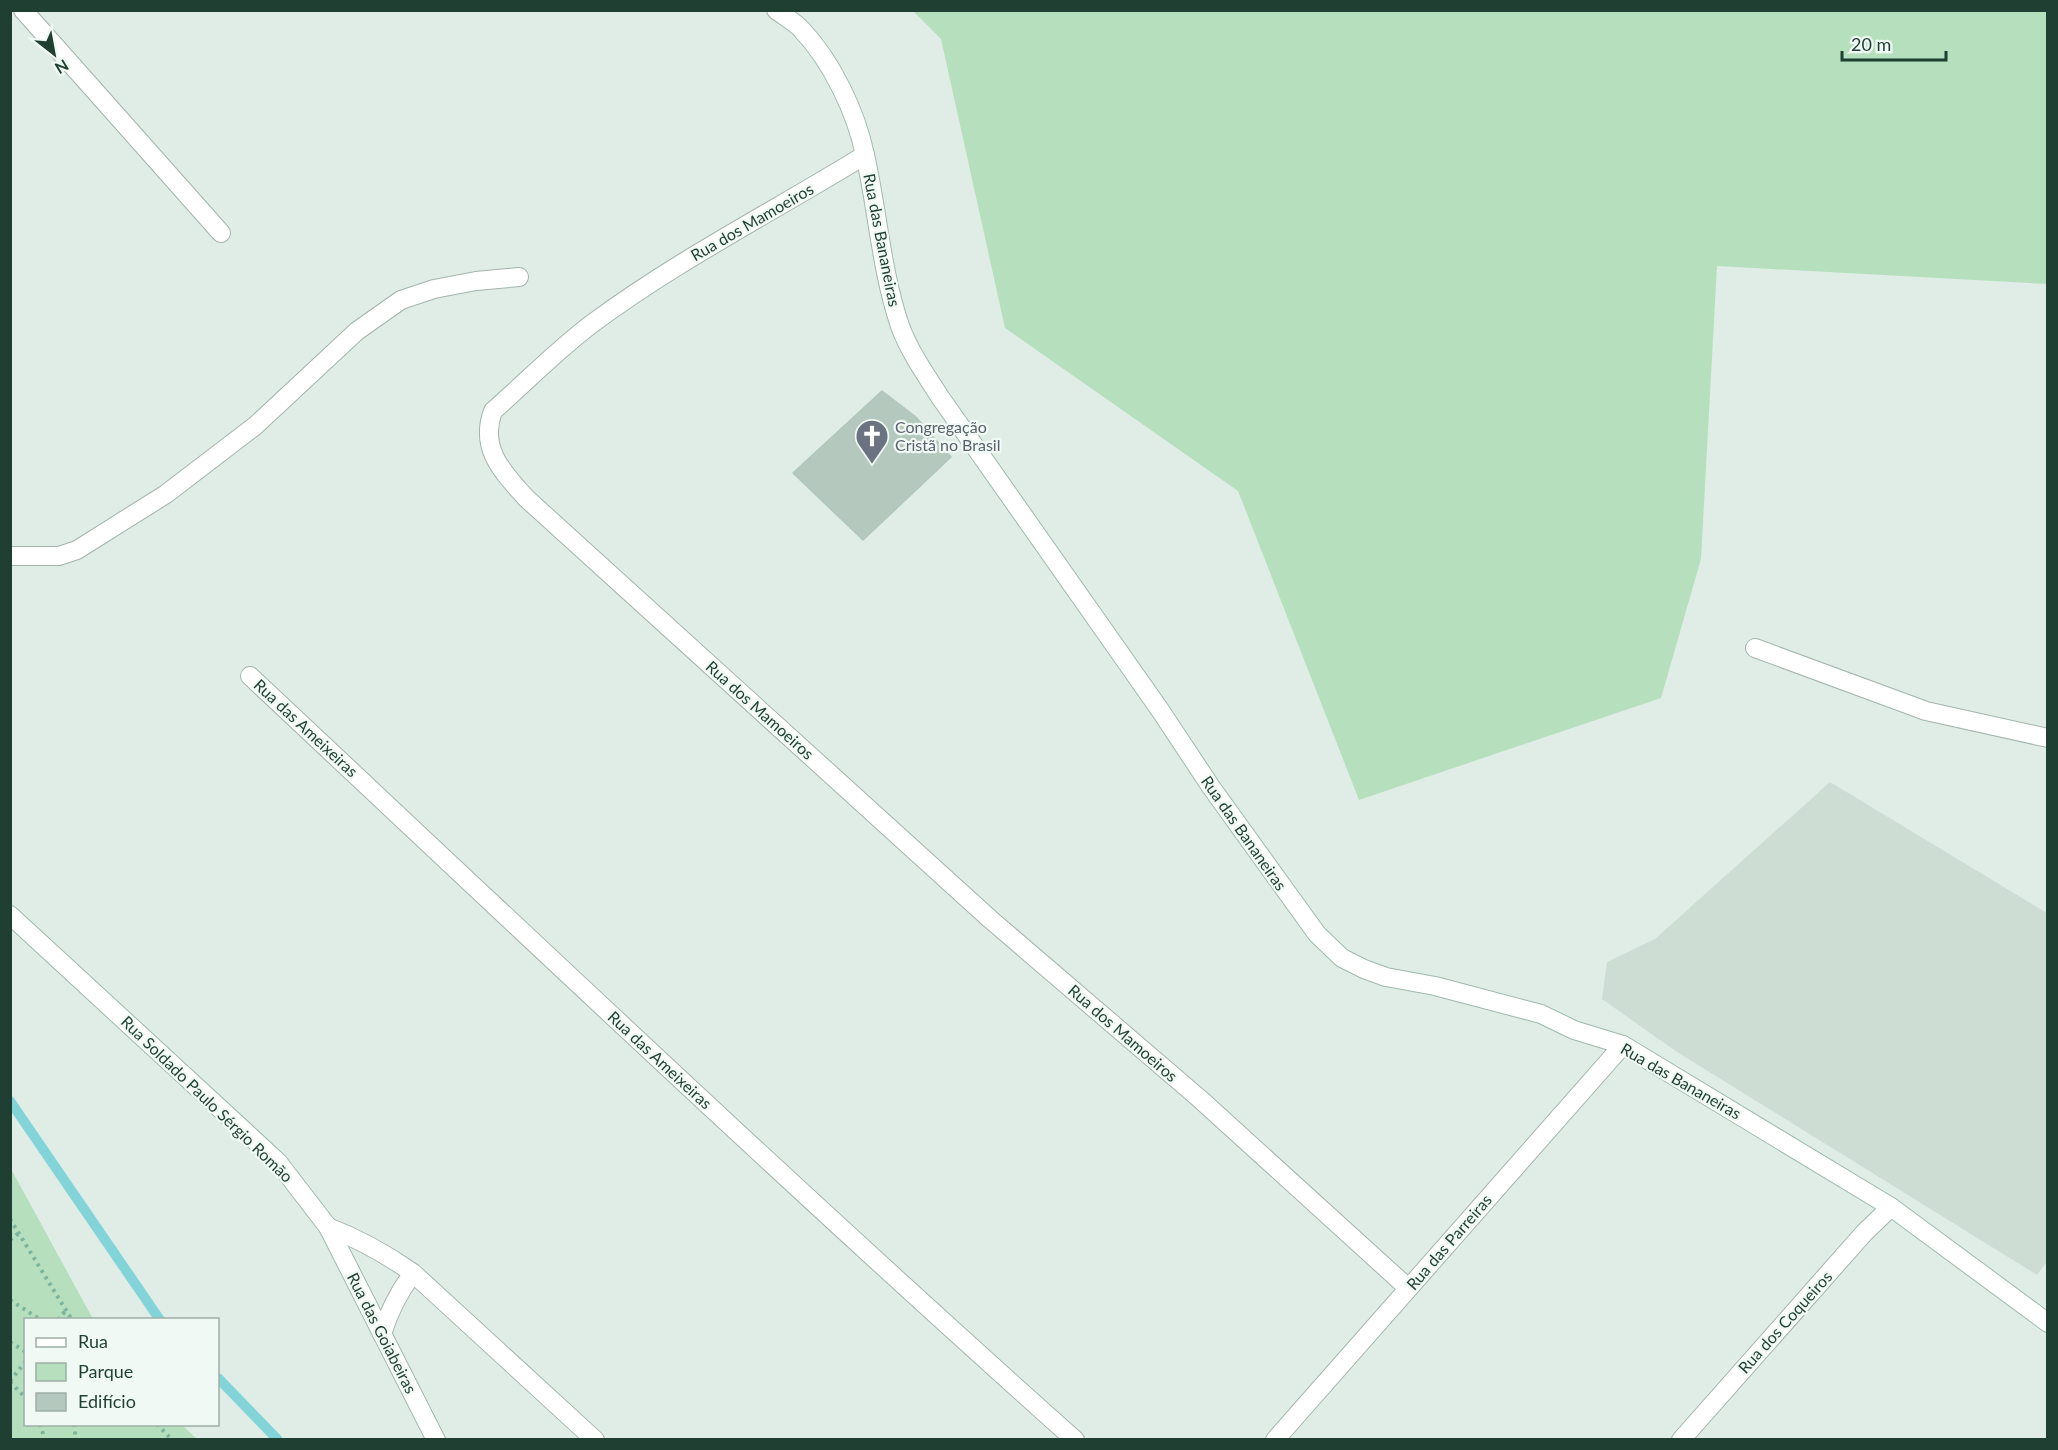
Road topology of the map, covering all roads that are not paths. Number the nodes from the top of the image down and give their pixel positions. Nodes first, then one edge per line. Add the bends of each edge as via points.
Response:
1 (22, 10) edge
2 (776, 10) edge
3 (865, 155) junction
4 (221, 232) dead end
5 (519, 277) dead end
6 (10, 556) edge
7 (1755, 648) dead end
8 (250, 676) dead end
9 (2048, 738) edge
10 (10, 915) edge
11 (1623, 1045) junction
12 (1891, 1207) junction
13 (328, 1227) junction
14 (413, 1273) junction
15 (1408, 1288) junction
16 (2048, 1323) edge
17 (382, 1334) junction
18 (436, 1440) edge
19 (595, 1440) edge
20 (1075, 1440) edge
21 (1275, 1440) edge
22 (1681, 1440) edge

1 - 4 street
2 - 3 street, Rua das Bananeiras via 801,29 829,64
3 - 11 street, Rua das Bananeiras via 890,291 901,328 915,356 940,398 1317,934 1342,958 1386,977 1541,1014 1574,1030
3 - 15 street, Rua dos Mamoeiros via 681,263 591,325 493,411 487,431 500,469 526,498 990,919 1200,1099
5 - 6 street via 434,289 401,300 357,331 255,426 166,494 77,550 59,556
7 - 9 street via 1926,711
8 - 20 street, Rua das Ameixeiras via 608,1012
10 - 13 street, Rua Soldado Paulo Sérgio Romão via 279,1162
11 - 12 street, Rua das Bananeiras
11 - 15 street, Rua das Parreiras
12 - 16 street, Rua das Bananeiras
12 - 22 street, Rua dos Coqueiros
13 - 14 street via 385,1253
13 - 17 street, Rua das Goiabeiras
14 - 17 street via 399,1292
14 - 19 street
15 - 21 street, Rua das Parreiras
17 - 18 street, Rua das Goiabeiras

